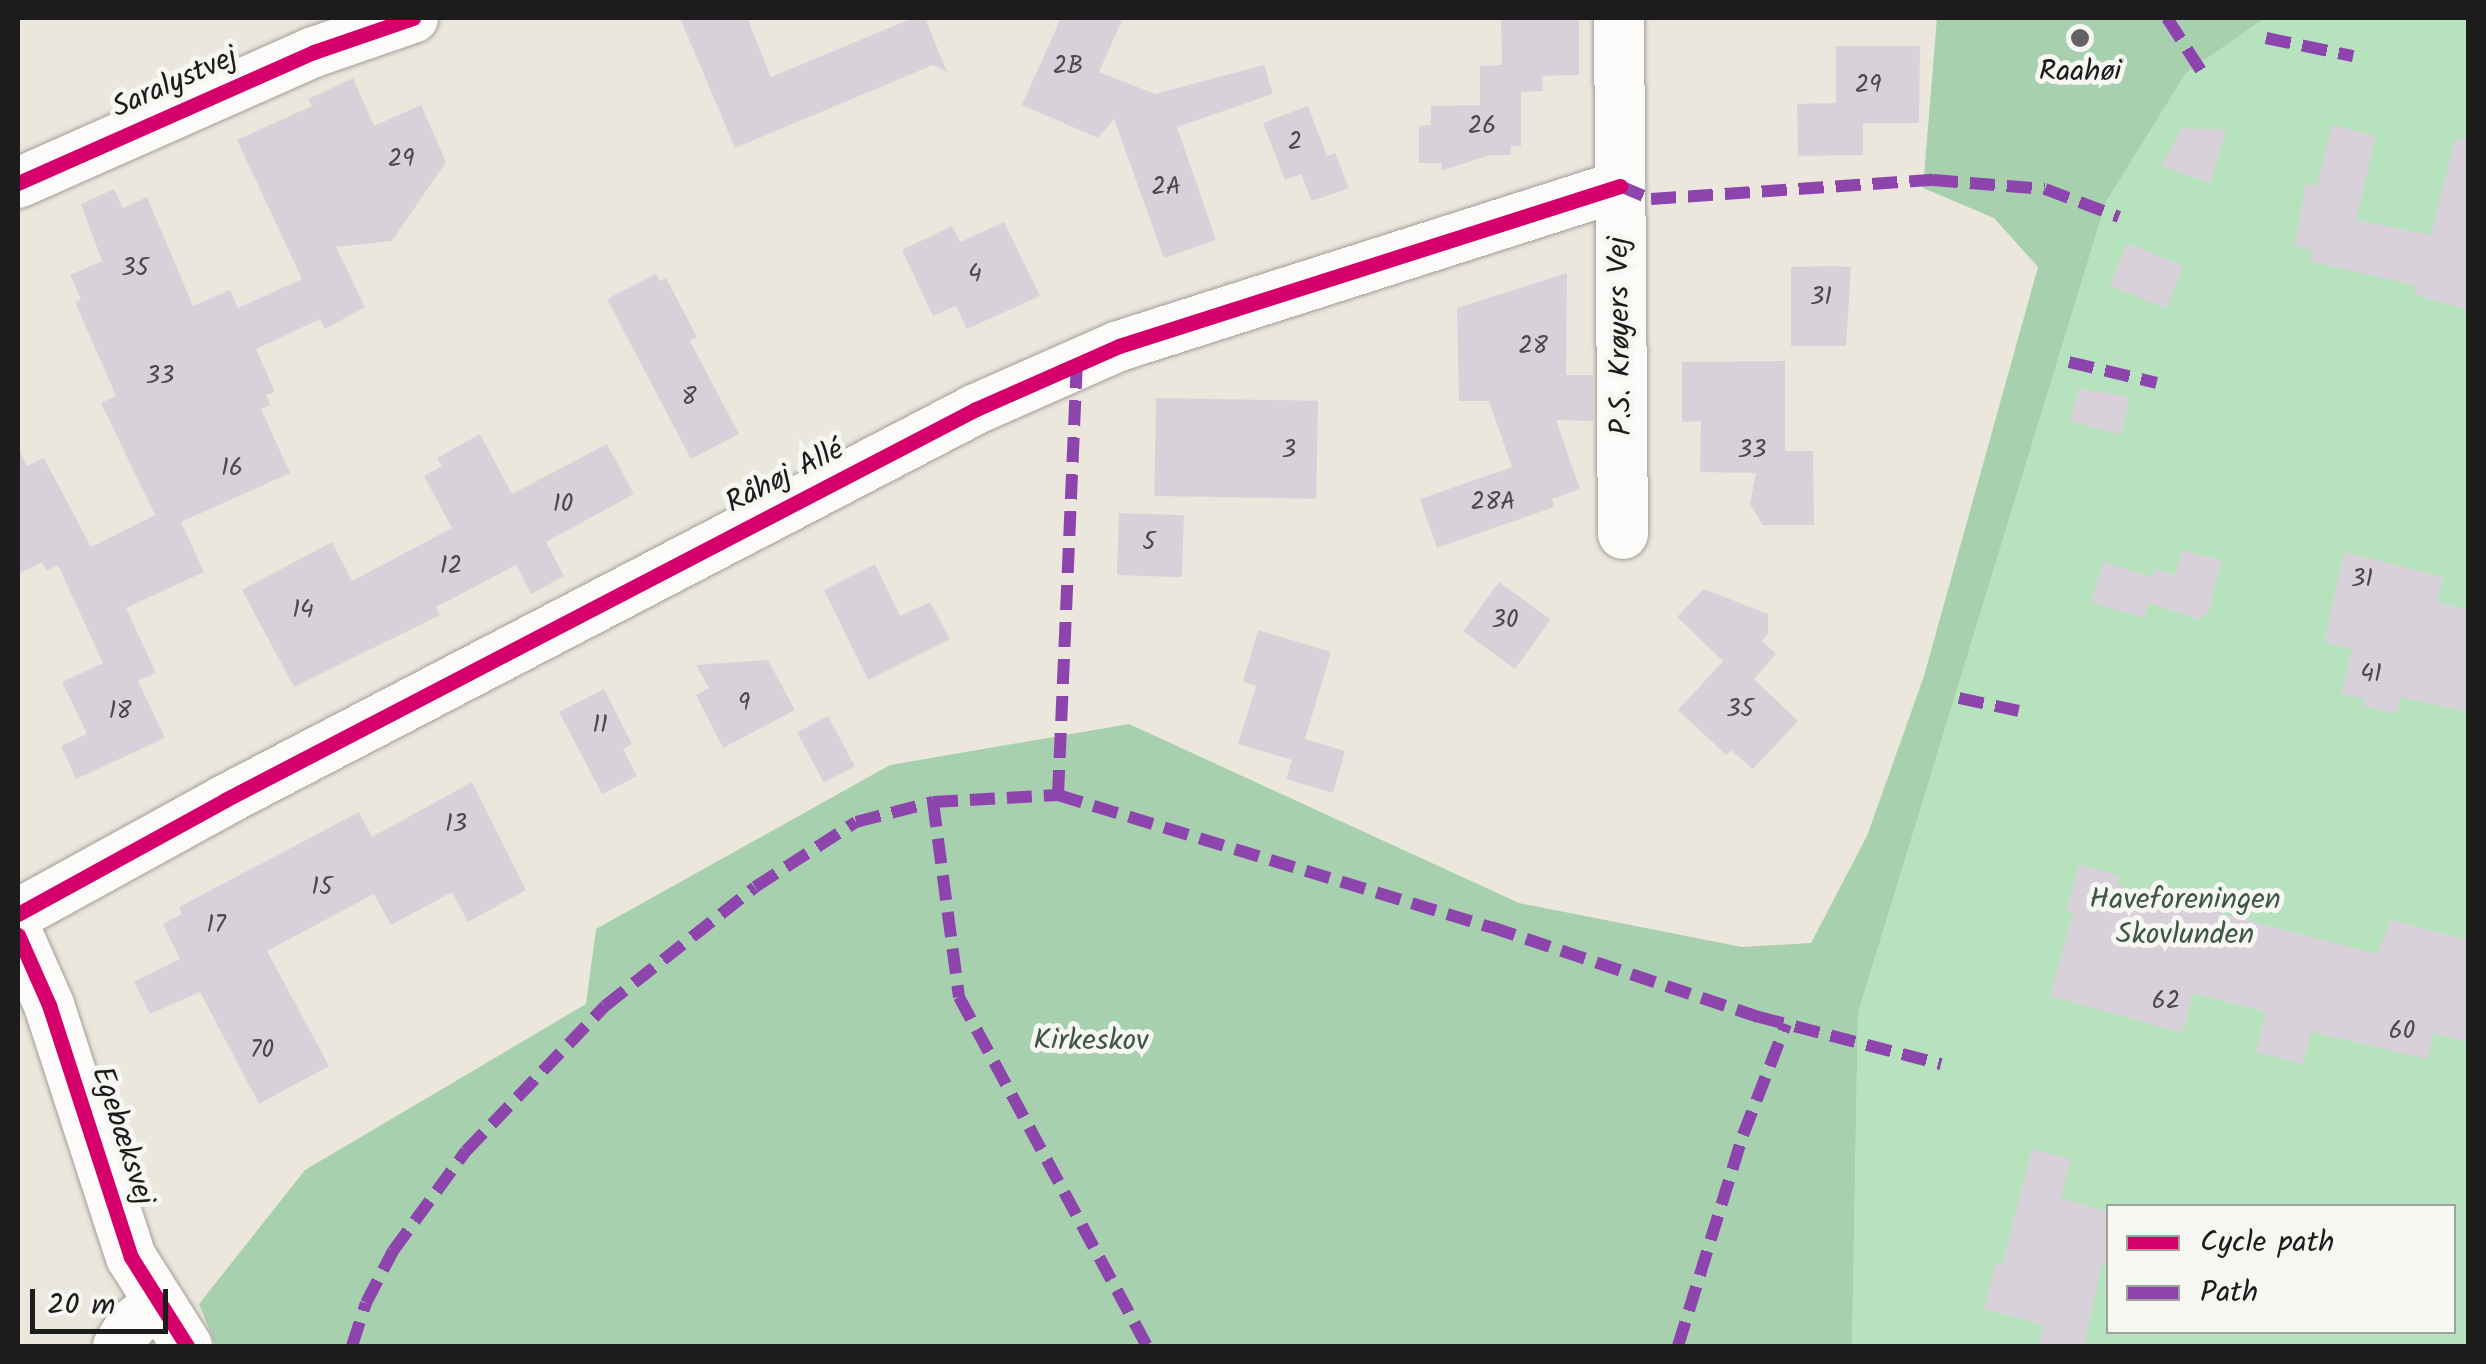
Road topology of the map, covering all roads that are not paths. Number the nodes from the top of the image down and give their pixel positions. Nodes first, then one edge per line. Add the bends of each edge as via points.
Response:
1 (412, 18) edge
2 (1619, 18) edge
3 (308, 35) edge
4 (18, 182) edge
5 (1620, 186) junction
6 (1623, 534) dead end
7 (18, 914) edge
8 (18, 935) edge
9 (158, 1302) junction
10 (118, 1346) edge
11 (187, 1346) edge

1 - 3 street, Saralystvej
2 - 5 street, P.S. Krøyers Vej
3 - 4 street, Saralystvej
5 - 6 street, P.S. Krøyers Vej
5 - 7 street, Råhøj Allé via 1119,346 976,409
8 - 9 street, Egebæksvej via 49,1005 131,1258
9 - 10 street via 130,1324
9 - 11 street, Egebæksvej

